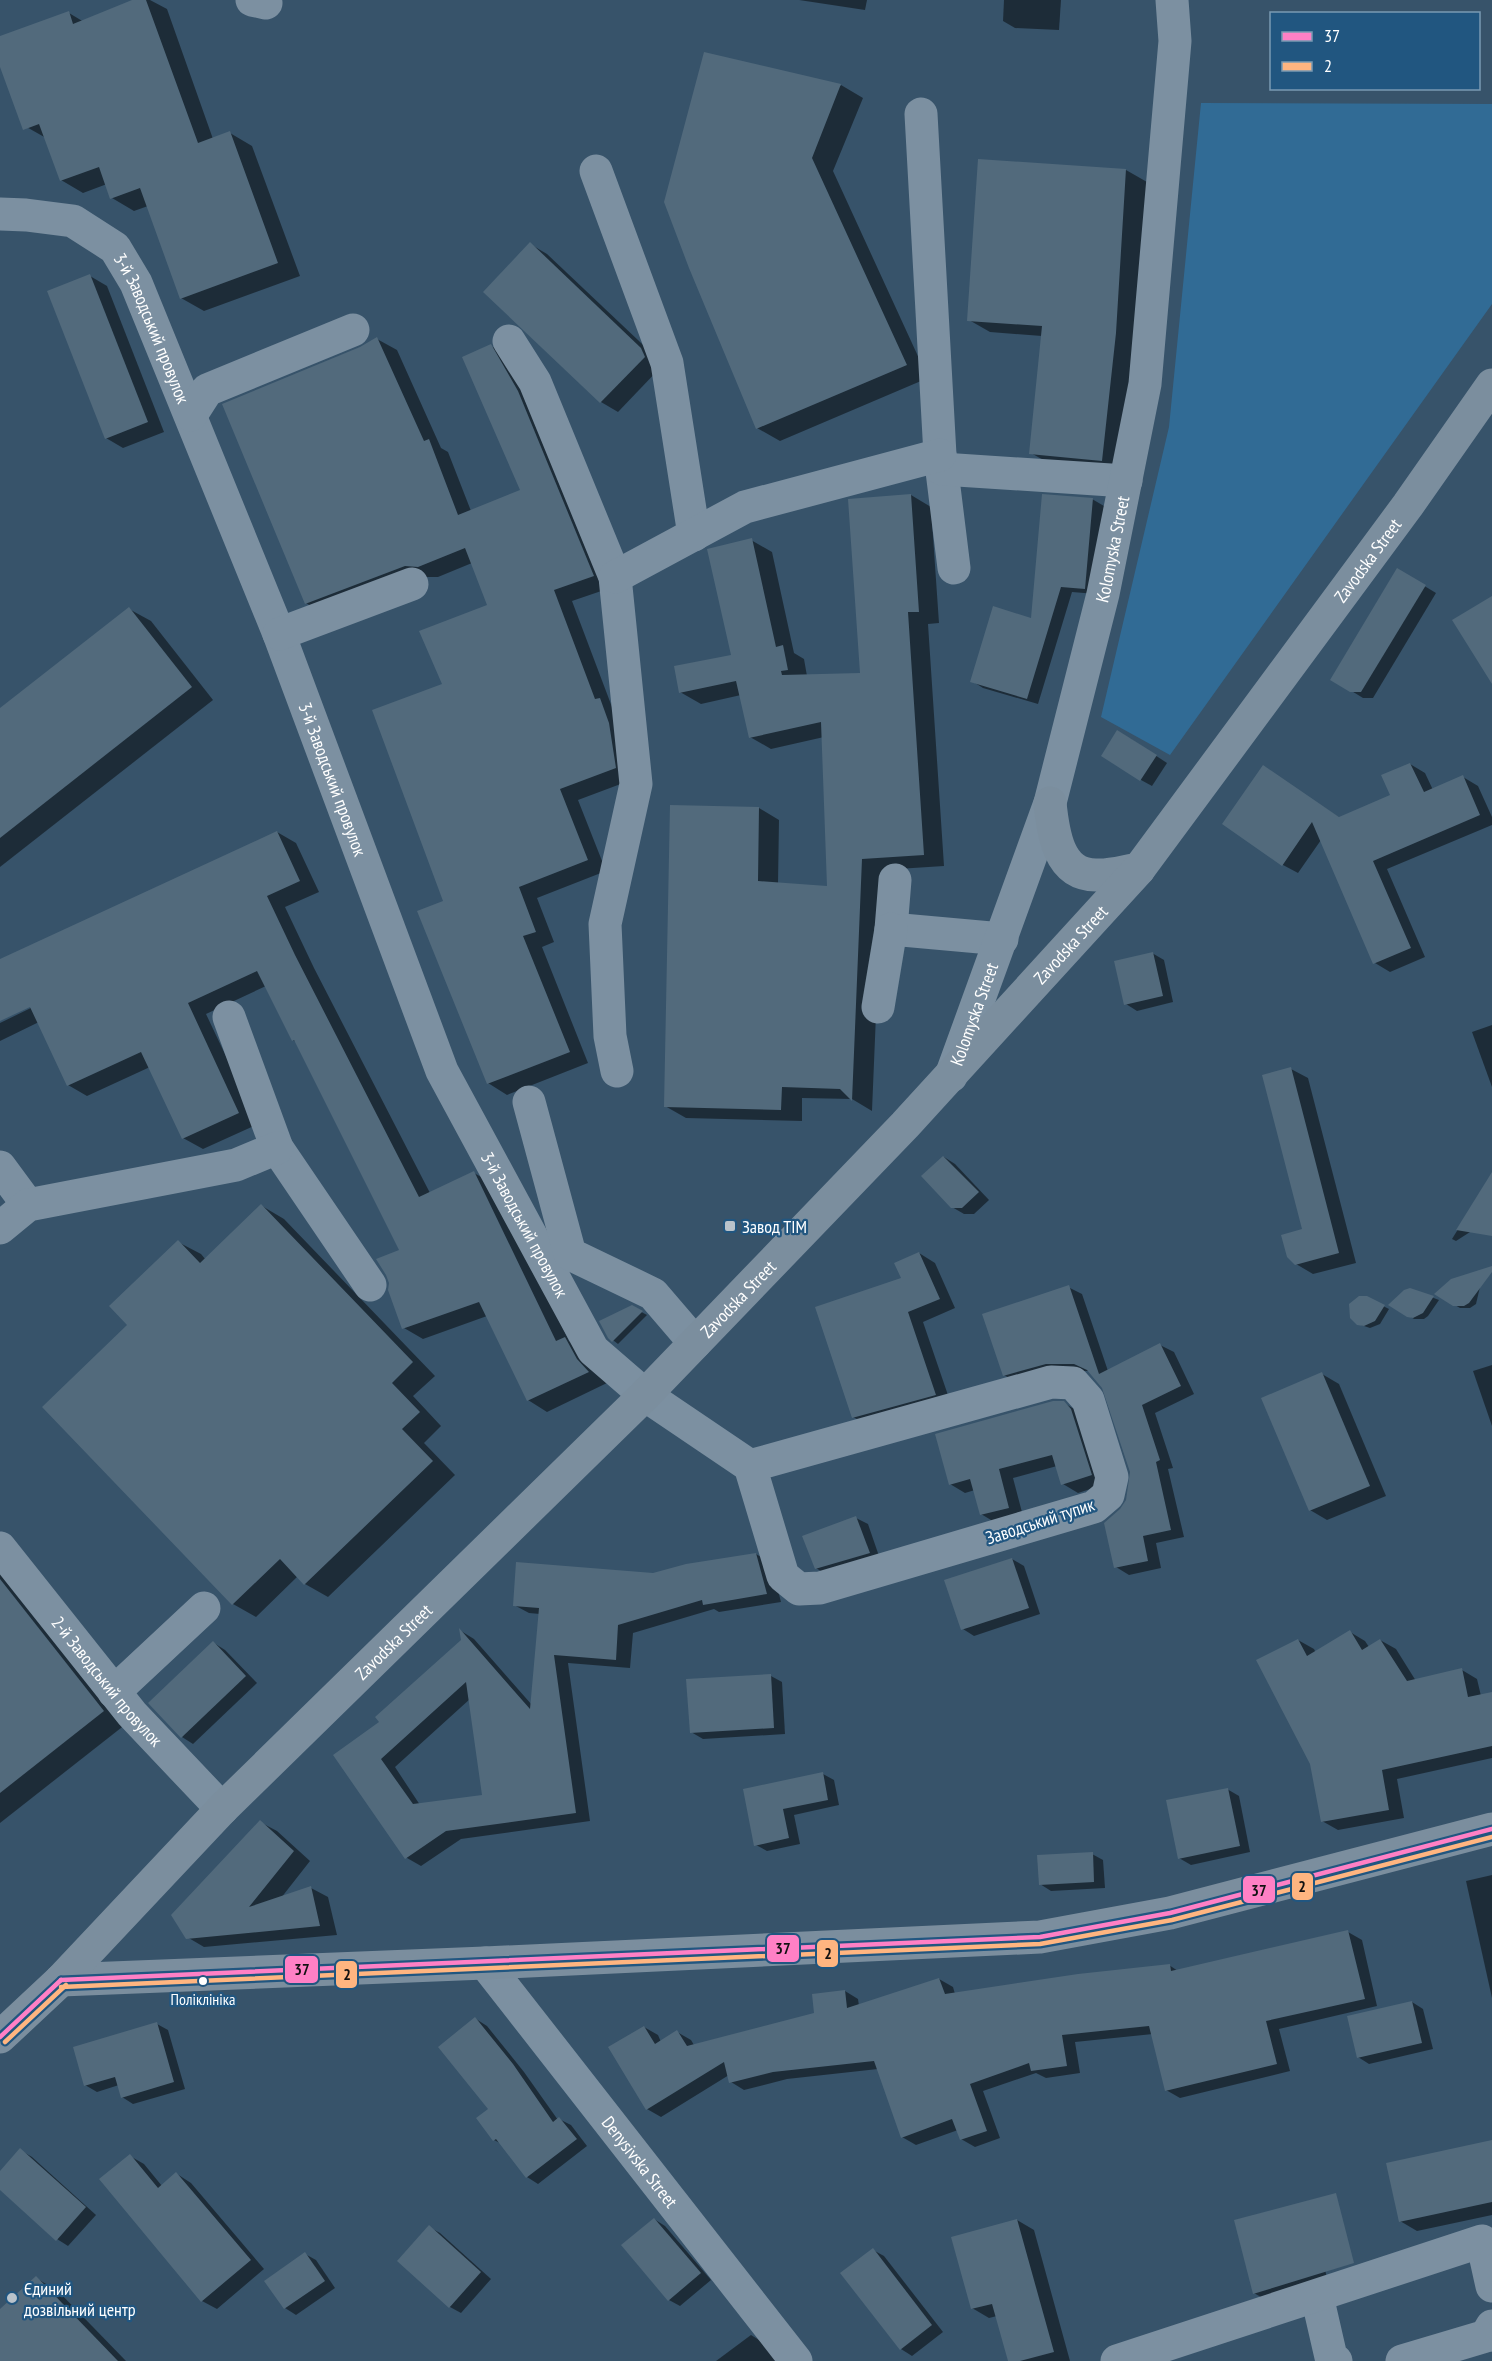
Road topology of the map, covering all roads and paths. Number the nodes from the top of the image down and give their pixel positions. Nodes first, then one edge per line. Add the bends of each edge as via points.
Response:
1 (1172, 0) edge
2 (921, 114) dead end
3 (596, 171) dead end
4 (0, 214) edge
5 (353, 330) dead end
6 (509, 341) dead end
7 (1492, 385) edge
8 (191, 415) junction
9 (941, 462) junction
10 (1126, 481) junction
11 (694, 535) junction
12 (954, 568) dead end
13 (615, 577) junction
14 (412, 584) dead end
15 (279, 634) junction
16 (1050, 803) junction
17 (1138, 869) junction
18 (895, 880) dead end
19 (891, 929) junction
20 (1002, 939) junction
21 (878, 1006) dead end
22 (230, 1017) dead end
23 (617, 1071) dead end
24 (951, 1076) junction
25 (529, 1102) dead end
26 (277, 1148) junction
27 (0, 1167) edge
28 (28, 1204) junction
29 (0, 1228) edge
30 (370, 1285) dead end
31 (695, 1343) junction
32 (645, 1395) junction
33 (750, 1466) junction
34 (0, 1548) edge
35 (204, 1608) dead end
36 (114, 1692) junction
37 (222, 1809) junction
38 (1492, 1829) edge
39 (485, 1963) junction
40 (61, 1980) junction
41 (0, 2037) edge
42 (1492, 2286) edge
43 (1317, 2295) junction
44 (1492, 2326) edge
45 (796, 2361) edge
46 (1117, 2361) edge
47 (1336, 2361) edge
48 (1401, 2361) edge

1 - 10 street, Kolomyska Street via 1175,41 1145,384
2 - 9 street
3 - 11 street via 667,363
4 - 8 street, 3-й Заводський провулок via 73,221 115,248 136,283
5 - 8 street via 207,390
6 - 13 street via 535,382
7 - 17 main road, Zavodska Street via 1408,505
8 - 15 street, 3-й Заводський провулок
9 - 10 street
9 - 11 street via 745,507
9 - 12 street
10 - 16 street, Kolomyska Street via 1103,594
11 - 13 street
13 - 23 street via 636,784 605,924 609,1036
14 - 15 street
15 - 32 street, 3-й Заводський провулок via 442,1071 593,1350
16 - 17 main road via 1057,846 1073,868 1096,876
16 - 20 street, Kolomyska Street
17 - 24 main road, Zavodska Street
18 - 19 street
19 - 20 street
19 - 21 street
20 - 24 street, Kolomyska Street
22 - 26 street
24 - 31 main road, Zavodska Street
25 - 31 street via 570,1254 653,1294
26 - 28 street via 236,1165
26 - 30 street
27 - 28 street
28 - 29 street
31 - 32 main road, Zavodska Street
32 - 33 street
32 - 37 main road, Zavodska Street
33 - 33 street, Заводський тупик via 1051,1382 1074,1383 1089,1400 1112,1477 1108,1496 1094,1507 820,1588 799,1589 783,1576
34 - 36 street, 2-й Заводський провулок
35 - 36 street
36 - 37 street, 2-й Заводський провулок
37 - 40 main road, Zavodska Street
38 - 39 main road via 1170,1913 1040,1937
39 - 40 main road
39 - 45 street, Denysivska Street
40 - 41 main road, Zavodska Street
42 - 43 street via 1482,2241
43 - 46 street
43 - 47 street via 1331,2357
44 - 48 street via 1486,2336

